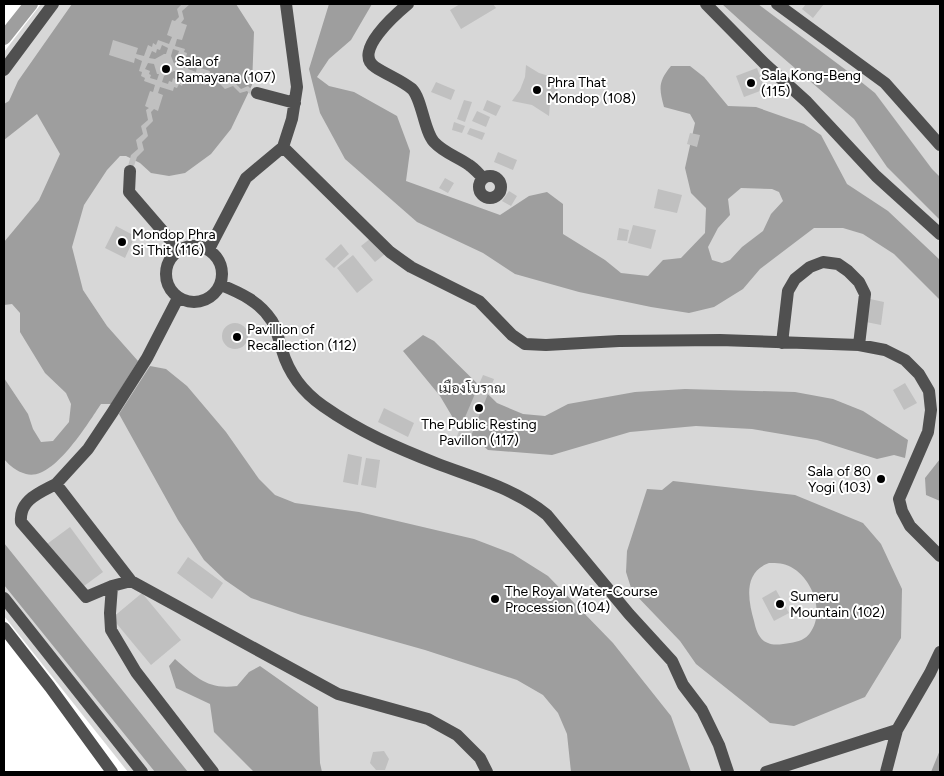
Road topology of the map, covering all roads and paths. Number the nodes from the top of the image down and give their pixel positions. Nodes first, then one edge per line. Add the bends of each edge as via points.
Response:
1 (53, 4) edge
2 (286, 4) edge
3 (408, 4) edge
4 (706, 4) edge
5 (777, 4) edge
6 (4, 70) edge
7 (257, 93) dead end
8 (295, 103) junction
9 (940, 146) edge
10 (283, 147) junction
11 (130, 171) dead end
12 (483, 178) dead end
13 (940, 234) edge
14 (208, 249) junction
15 (179, 250) junction
16 (221, 285) junction
17 (178, 298) junction
18 (782, 343) junction
19 (859, 345) junction
20 (56, 484) junction
21 (940, 556) edge
22 (131, 581) junction
23 (112, 586) junction
24 (4, 598) edge
25 (4, 628) edge
26 (940, 652) edge
27 (897, 730) junction
28 (112, 772) edge
29 (142, 772) edge
30 (213, 772) edge
31 (487, 772) edge
32 (728, 772) edge
33 (766, 772) edge
34 (886, 772) edge

1 - 6 lane
2 - 8 lane via 297,88
3 - 12 lane via 374,39 369,60 374,67 413,90 433,141 445,152 470,165
4 - 13 lane via 807,102 876,176
5 - 9 lane via 885,83
7 - 8 lane
8 - 10 lane
10 - 14 lane via 246,178
10 - 18 lane via 390,252 411,267 479,301 525,344 720,340
11 - 15 lane via 129,192
14 - 15 lane via 188,246
14 - 16 lane via 219,259 223,270
15 - 17 lane via 167,266 166,278
16 - 17 lane via 206,300 196,302
16 - 32 lane via 245,295 268,315 296,382 324,406 371,436 507,490 547,515 672,661 683,685 706,719
17 - 20 lane via 147,358 112,413 88,449
18 - 19 lane
18 - 19 lane via 788,291 795,279 823,262 838,264 859,282 864,294
19 - 21 lane via 885,350 905,360 929,391 928,432 899,499 910,526
20 - 22 lane
20 - 23 lane via 28,500 21,509 21,522 84,596
22 - 23 lane
22 - 31 lane via 338,694 428,719 457,735 480,758
23 - 30 lane via 111,630 136,672
24 - 29 lane
25 - 28 lane
26 - 27 lane
27 - 33 lane
27 - 34 lane

